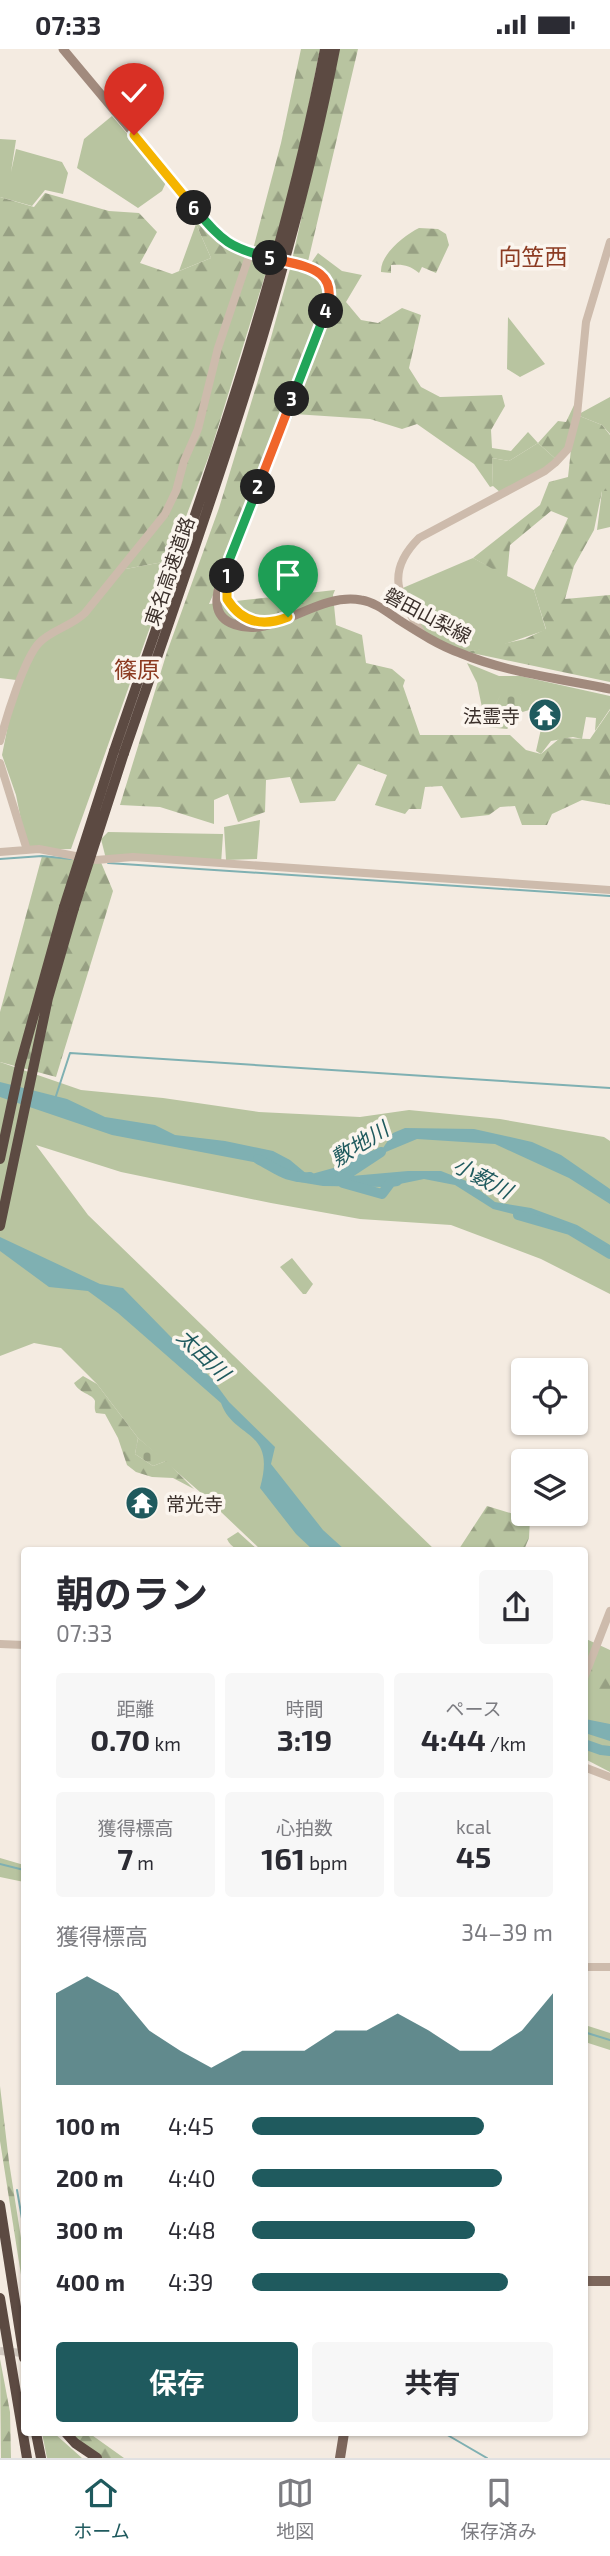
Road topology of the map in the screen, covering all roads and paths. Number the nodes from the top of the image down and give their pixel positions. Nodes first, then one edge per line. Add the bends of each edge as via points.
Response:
1 (63, 49) edge
2 (325, 49) edge
3 (335, 49) edge
4 (610, 242) edge
5 (250, 253) junction
6 (423, 635) junction
7 (610, 689) edge
8 (0, 741) edge
9 (119, 752) junction
10 (0, 763) edge
11 (27, 850) junction
12 (0, 852) edge
13 (610, 890) edge
14 (69, 908) junction
15 (0, 1159) edge
16 (0, 1226) edge
17 (610, 1611) edge
18 (0, 1644) edge
19 (21, 1645) edge
20 (588, 1669) edge
21 (588, 1769) edge
22 (610, 1777) edge
23 (588, 1967) edge
24 (610, 1967) edge
25 (0, 2208) edge
26 (588, 2281) edge
27 (610, 2281) edge
28 (0, 2298) edge
29 (21, 2310) edge
30 (21, 2339) edge
31 (17, 2400) junction
32 (21, 2423) edge
33 (23, 2436) edge
34 (37, 2436) edge
35 (69, 2436) edge
36 (344, 2436) edge
37 (19, 2458) edge
38 (27, 2458) edge
39 (41, 2458) edge
40 (97, 2458) edge
41 (340, 2458) edge

1 - 5 main road, 磐田山梨線 via 222,239
2 - 9 highway, 東名高速道路 via 253,335
3 - 9 highway, 東名高速道路 via 264,339 220,476
4 - 6 street via 586,322 572,441 545,471 419,538 407,550 397,582 400,597
5 - 6 main road, 磐田山梨線, bridge via 318,271 325,276 330,299 221,578 217,607 223,617 245,628 343,600 362,600
5 - 8 street via 172,501 85,613 39,643
6 - 7 main road, 磐田山梨線 via 477,660
9 - 14 highway, 東名高速道路, bridge
10 - 11 street
11 - 12 street
11 - 13 street via 96,860 133,857
14 - 15 highway, 東名高速道路 via 20,1065
14 - 16 highway, 東名高速道路
17 - 20 street
18 - 19 street
21 - 22 street
23 - 24 street
25 - 29 highway
25 - 30 highway
26 - 27 main road
28 - 31 highway
31 - 32 highway
31 - 37 highway
33 - 38 highway
34 - 39 highway
35 - 40 highway
36 - 41 main road

